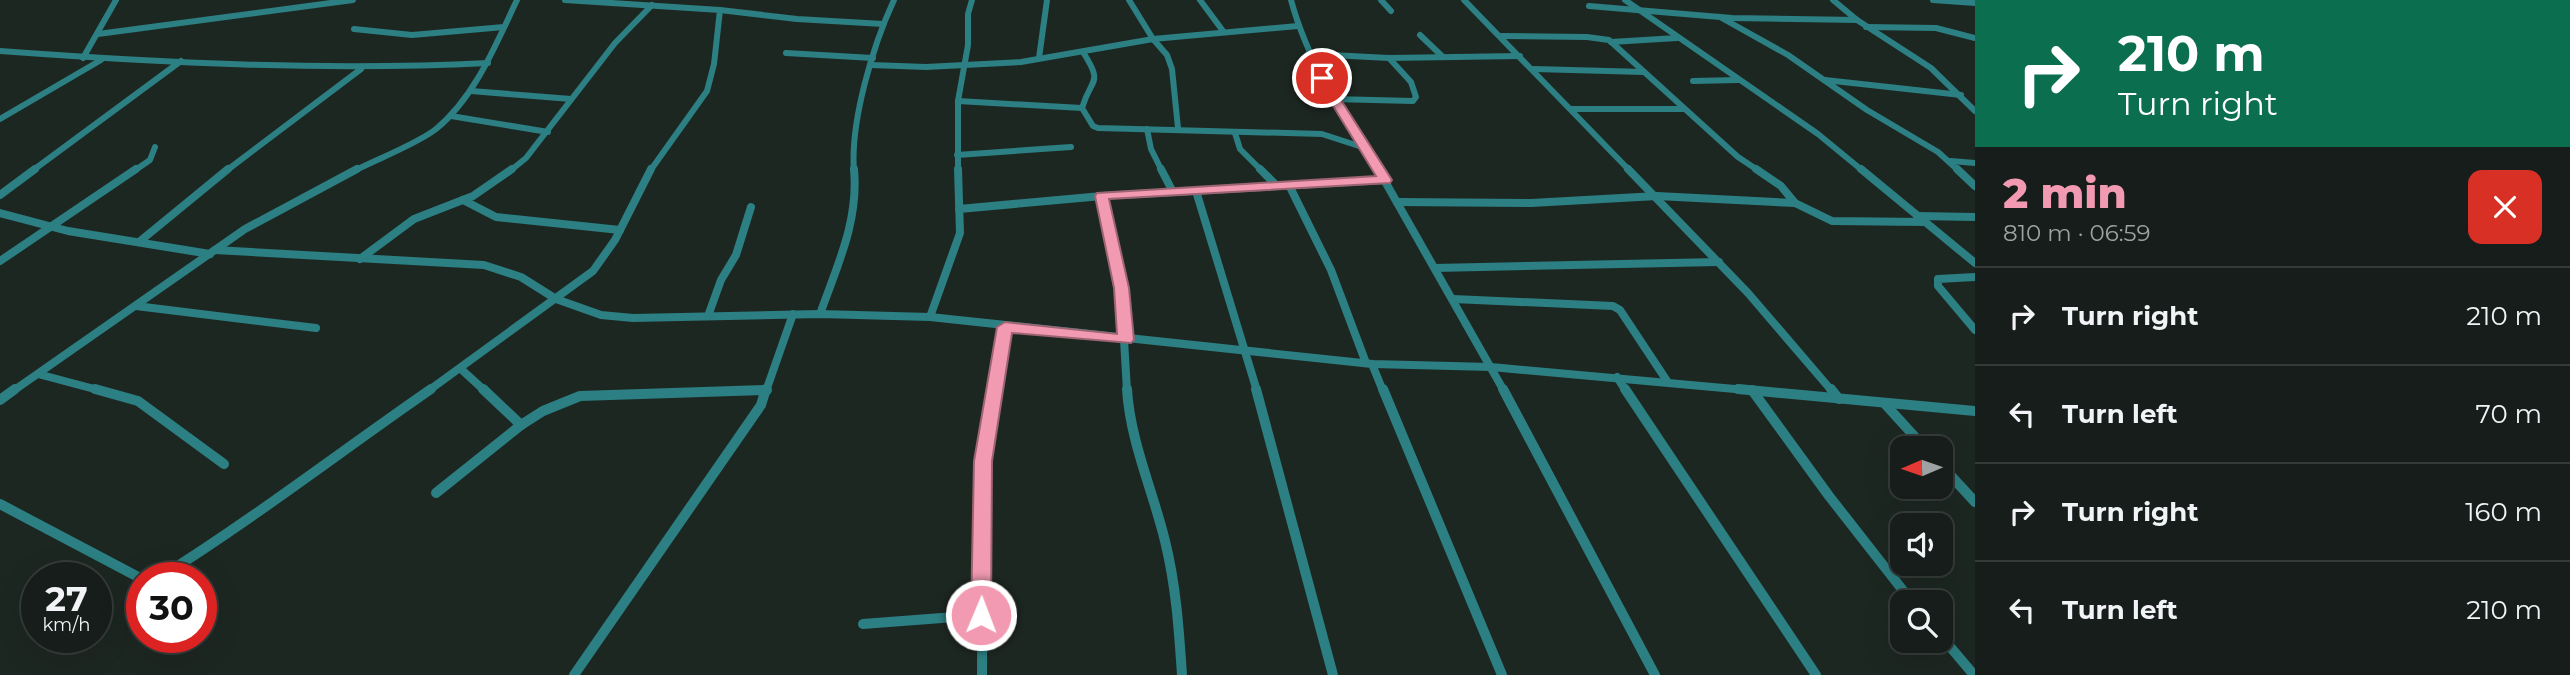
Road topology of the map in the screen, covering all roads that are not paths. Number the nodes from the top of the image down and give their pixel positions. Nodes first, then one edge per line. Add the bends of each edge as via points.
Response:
1 (116, 0) edge
2 (353, 0) edge
3 (517, 0) edge
4 (565, 0) edge
5 (584, 0) edge
6 (894, 0) edge
7 (972, 0) edge
8 (1047, 0) edge
9 (1129, 0) edge
10 (1200, 0) edge
11 (1292, 0) edge
12 (1381, 0) edge
13 (1464, 0) edge
14 (1625, 0) edge
15 (1833, 0) edge
16 (1933, 0) edge
17 (1975, 3) edge
18 (652, 5) junction
19 (1588, 6) dead end
20 (720, 10) junction
21 (1638, 10) junction
22 (1391, 12) dead end
23 (1720, 17) junction
24 (1857, 20) junction
25 (883, 24) junction
26 (1298, 26) junction
27 (504, 27) junction
28 (1866, 27) junction
29 (354, 29) dead end
30 (1223, 30) junction
31 (98, 34) junction
32 (1420, 35) dead end
33 (1502, 36) junction
34 (1677, 38) junction
35 (1975, 38) edge
36 (1153, 39) junction
37 (1611, 42) junction
38 (1083, 52) junction
39 (2, 53) edge
40 (786, 53) dead end
41 (1311, 54) junction
42 (1520, 56) junction
43 (1443, 57) junction
44 (83, 58) junction
45 (1039, 58) junction
46 (1389, 58) junction
47 (101, 60) junction
48 (181, 61) junction
49 (872, 62) junction
50 (488, 63) junction
51 (965, 65) junction
52 (361, 69) junction
53 (1534, 69) junction
54 (1644, 72) junction
55 (1740, 80) junction
56 (1824, 80) junction
57 (1693, 81) dead end
58 (471, 90) junction
59 (1961, 95) junction
60 (571, 99) junction
61 (1333, 99) junction
62 (958, 101) junction
63 (1082, 108) junction
64 (1572, 109) junction
65 (1684, 109) junction
66 (1975, 111) edge
67 (451, 116) junction
68 (0, 119) edge
69 (1178, 128) junction
70 (1147, 129) junction
71 (548, 132) junction
72 (1235, 133) junction
73 (155, 147) dead end
74 (1071, 147) dead end
75 (1365, 148) junction
76 (957, 155) junction
77 (1951, 162) junction
78 (1975, 163) edge
79 (1385, 180) junction
80 (1289, 185) junction
81 (1277, 186) junction
82 (1975, 186) edge
83 (1196, 191) junction
84 (1174, 192) junction
85 (0, 195) edge
86 (1102, 196) junction
87 (1657, 196) junction
88 (463, 200) junction
89 (1397, 202) junction
90 (1796, 203) junction
91 (751, 207) dead end
92 (959, 209) junction
93 (0, 213) edge
94 (1975, 217) edge
95 (1920, 219) junction
96 (52, 227) junction
97 (620, 230) junction
98 (139, 242) junction
99 (213, 252) junction
100 (360, 259) junction
101 (0, 261) edge
102 (1718, 262) junction
103 (1975, 263) edge
104 (1435, 268) junction
105 (1975, 277) edge
106 (556, 299) junction
107 (1453, 299) junction
108 (136, 306) junction
109 (793, 314) junction
110 (820, 314) junction
111 (708, 316) junction
112 (930, 317) junction
113 (1005, 327) junction
114 (316, 328) dead end
115 (1975, 330) edge
116 (1126, 340) junction
117 (1246, 351) junction
118 (1369, 363) junction
119 (1491, 367) junction
120 (461, 369) junction
121 (38, 374) junction
122 (1617, 377) junction
123 (1667, 381) junction
124 (767, 390) junction
125 (1752, 390) junction
126 (1839, 399) junction
127 (0, 400) edge
128 (1885, 404) junction
129 (1975, 411) edge
130 (522, 425) junction
131 (1914, 436) edge
132 (224, 464) dead end
133 (1953, 478) edge
134 (436, 492) dead end
135 (1975, 502) edge
136 (0, 504) edge
137 (187, 562) edge
138 (126, 571) edge
139 (1903, 590) edge
140 (981, 615) junction
141 (863, 624) dead end
142 (1953, 650) edge
143 (574, 675) edge
144 (982, 675) edge
145 (1182, 675) edge
146 (1333, 675) edge
147 (1502, 675) edge
148 (1656, 675) edge
149 (1816, 675) edge
150 (1974, 675) edge

1 - 31 street
2 - 31 street
3 - 27 street
4 - 5 street
5 - 18 street
6 - 25 street
7 - 51 street
8 - 45 street
9 - 36 street
10 - 30 street
11 - 26 street
12 - 22 street
13 - 33 street
14 - 21 street
15 - 24 street
16 - 17 street
18 - 20 street
18 - 60 street
19 - 21 street
20 - 25 street
20 - 97 street via 707,91 647,175
21 - 23 street
21 - 34 street
23 - 24 street
23 - 56 street
24 - 28 street
25 - 49 street
26 - 30 street
26 - 41 street
27 - 29 street via 412,35
27 - 50 street
28 - 35 street via 1922,28
28 - 59 street via 1931,68
30 - 36 street
31 - 44 street
32 - 43 street
33 - 37 street via 1587,37
33 - 42 street
34 - 37 street
34 - 55 street
36 - 38 street
36 - 69 street via 1172,69
37 - 54 street
38 - 45 street
38 - 63 street via 1096,78
39 - 44 street
40 - 49 street
41 - 46 street
41 - 61 street
42 - 43 street
42 - 53 street
43 - 46 street
44 - 47 street
45 - 51 street
46 - 61 street via 1410,82 1416,97 1413,101
47 - 48 street
47 - 68 street
48 - 52 street
48 - 85 street
49 - 51 street
49 - 110 street via 854,131 853,221
50 - 52 street
50 - 58 street
51 - 62 street
52 - 98 street
53 - 54 street
53 - 64 street
54 - 65 street
55 - 57 street
55 - 95 street via 1852,159
56 - 59 street
56 - 77 street
58 - 60 street
58 - 67 street
59 - 66 street
60 - 71 street
61 - 75 street
62 - 63 street
62 - 76 street
63 - 70 street via 1095,128
64 - 65 street
64 - 87 street
65 - 90 street
67 - 71 street
67 - 99 street via 428,136 275,211
69 - 70 street
69 - 72 street
70 - 84 street via 1151,149
71 - 88 street via 498,181
72 - 75 street via 1330,135
72 - 81 street via 1240,149
73 - 96 street via 150,160
74 - 76 street
75 - 79 street
76 - 92 street
77 - 78 street
77 - 82 street
79 - 80 street
79 - 89 street
80 - 81 street
80 - 118 street
81 - 83 street
83 - 84 street
83 - 117 street
84 - 86 street
86 - 92 street
86 - 116 street via 1121,288
87 - 89 street via 1531,203
87 - 90 street
87 - 102 street
88 - 97 street via 496,216
88 - 100 street via 414,219
89 - 104 street
90 - 95 street via 1832,221
91 - 111 street via 736,255
92 - 112 street via 960,233
93 - 96 street
94 - 95 street
95 - 103 street
96 - 98 street
96 - 101 street
97 - 106 street via 593,271
98 - 99 street
99 - 100 street
99 - 108 street
100 - 106 street via 484,265 521,277
102 - 104 street
102 - 126 street
104 - 107 street
105 - 115 street via 1938,279 1938,286
106 - 111 street via 601,315
106 - 120 street
107 - 119 street
107 - 123 street via 1613,306
108 - 114 street
108 - 121 street
109 - 110 street
109 - 111 street
109 - 124 street
110 - 112 street
112 - 113 street
113 - 116 street
113 - 140 street via 983,461
116 - 117 street
116 - 145 street via 1128,412 1165,540 1176,594
117 - 118 street
117 - 146 street
118 - 119 street
118 - 147 street
119 - 122 street
119 - 148 street
120 - 130 street
120 - 137 street
121 - 127 street
121 - 132 street via 138,401
122 - 123 street
122 - 149 street
123 - 125 street
124 - 130 street via 580,396
124 - 143 street
125 - 126 street
125 - 139 street
126 - 128 street
128 - 129 street
128 - 131 street
130 - 134 street
133 - 135 street
136 - 138 street
140 - 141 street
140 - 144 street
142 - 150 street

